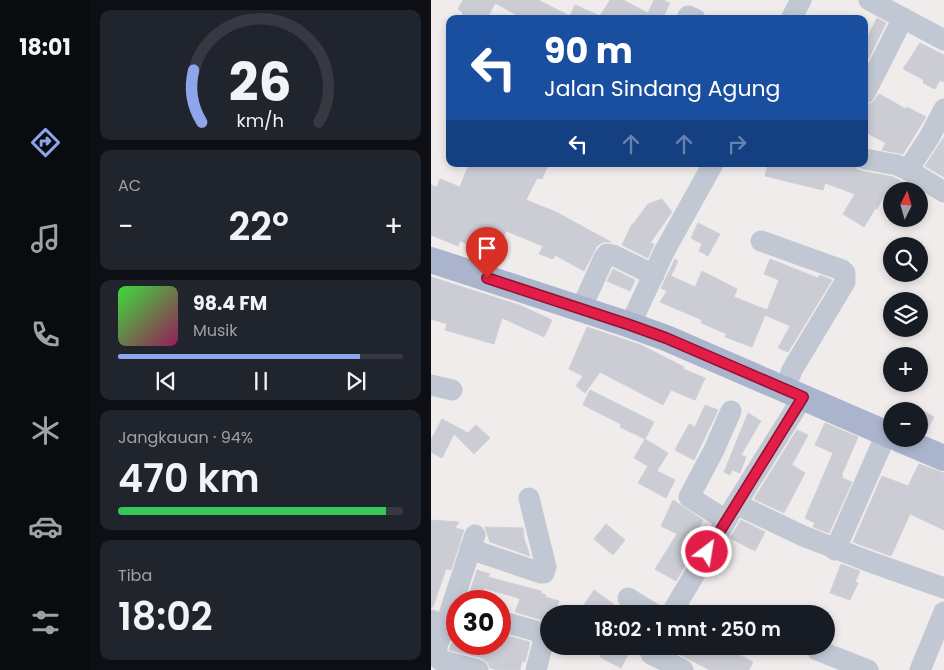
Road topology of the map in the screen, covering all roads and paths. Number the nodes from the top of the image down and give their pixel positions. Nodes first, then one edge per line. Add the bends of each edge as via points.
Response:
1 (801, 0) edge
2 (869, 0) edge
3 (793, 15) edge
4 (903, 18) junction
5 (944, 40) edge
6 (868, 87) edge
7 (944, 109) edge
8 (868, 159) edge
9 (908, 170) junction
10 (705, 178) edge
11 (944, 192) edge
12 (761, 241) dead end
13 (431, 260) edge
14 (654, 275) junction
15 (581, 309) junction
16 (630, 325) junction
17 (431, 385) edge
18 (452, 390) dead end
19 (794, 393) junction
20 (731, 411) dead end
21 (883, 432) edge
22 (886, 447) edge
23 (918, 447) edge
24 (944, 458) edge
25 (529, 498) dead end
26 (731, 512) junction
27 (835, 550) junction
28 (944, 588) edge
29 (455, 590) edge
30 (628, 598) dead end
31 (639, 605) edge
32 (676, 605) edge
33 (944, 612) edge
34 (446, 616) edge
35 (511, 624) edge
36 (830, 655) edge
37 (650, 657) edge
38 (478, 670) edge
39 (536, 670) edge
40 (683, 670) edge
41 (868, 670) edge
42 (920, 670) edge

1 - 3 street
2 - 4 street
4 - 5 street
4 - 6 street
7 - 9 street
8 - 9 street via 897,164
9 - 11 street
10 - 14 street
12 - 19 street via 842,270 846,276 792,370
13 - 15 main road
14 - 15 street via 607,254
14 - 16 street
15 - 16 main road
16 - 19 main road
17 - 18 street
19 - 21 main road
19 - 26 street
20 - 26 street via 689,497
22 - 27 street via 863,483
23 - 24 main road
25 - 29 street via 546,567 544,573 472,542
26 - 27 street
26 - 32 street
27 - 28 street
30 - 31 street
33 - 42 street
34 - 38 street via 437,656
35 - 39 street via 536,631 543,637
36 - 41 street
37 - 40 street

